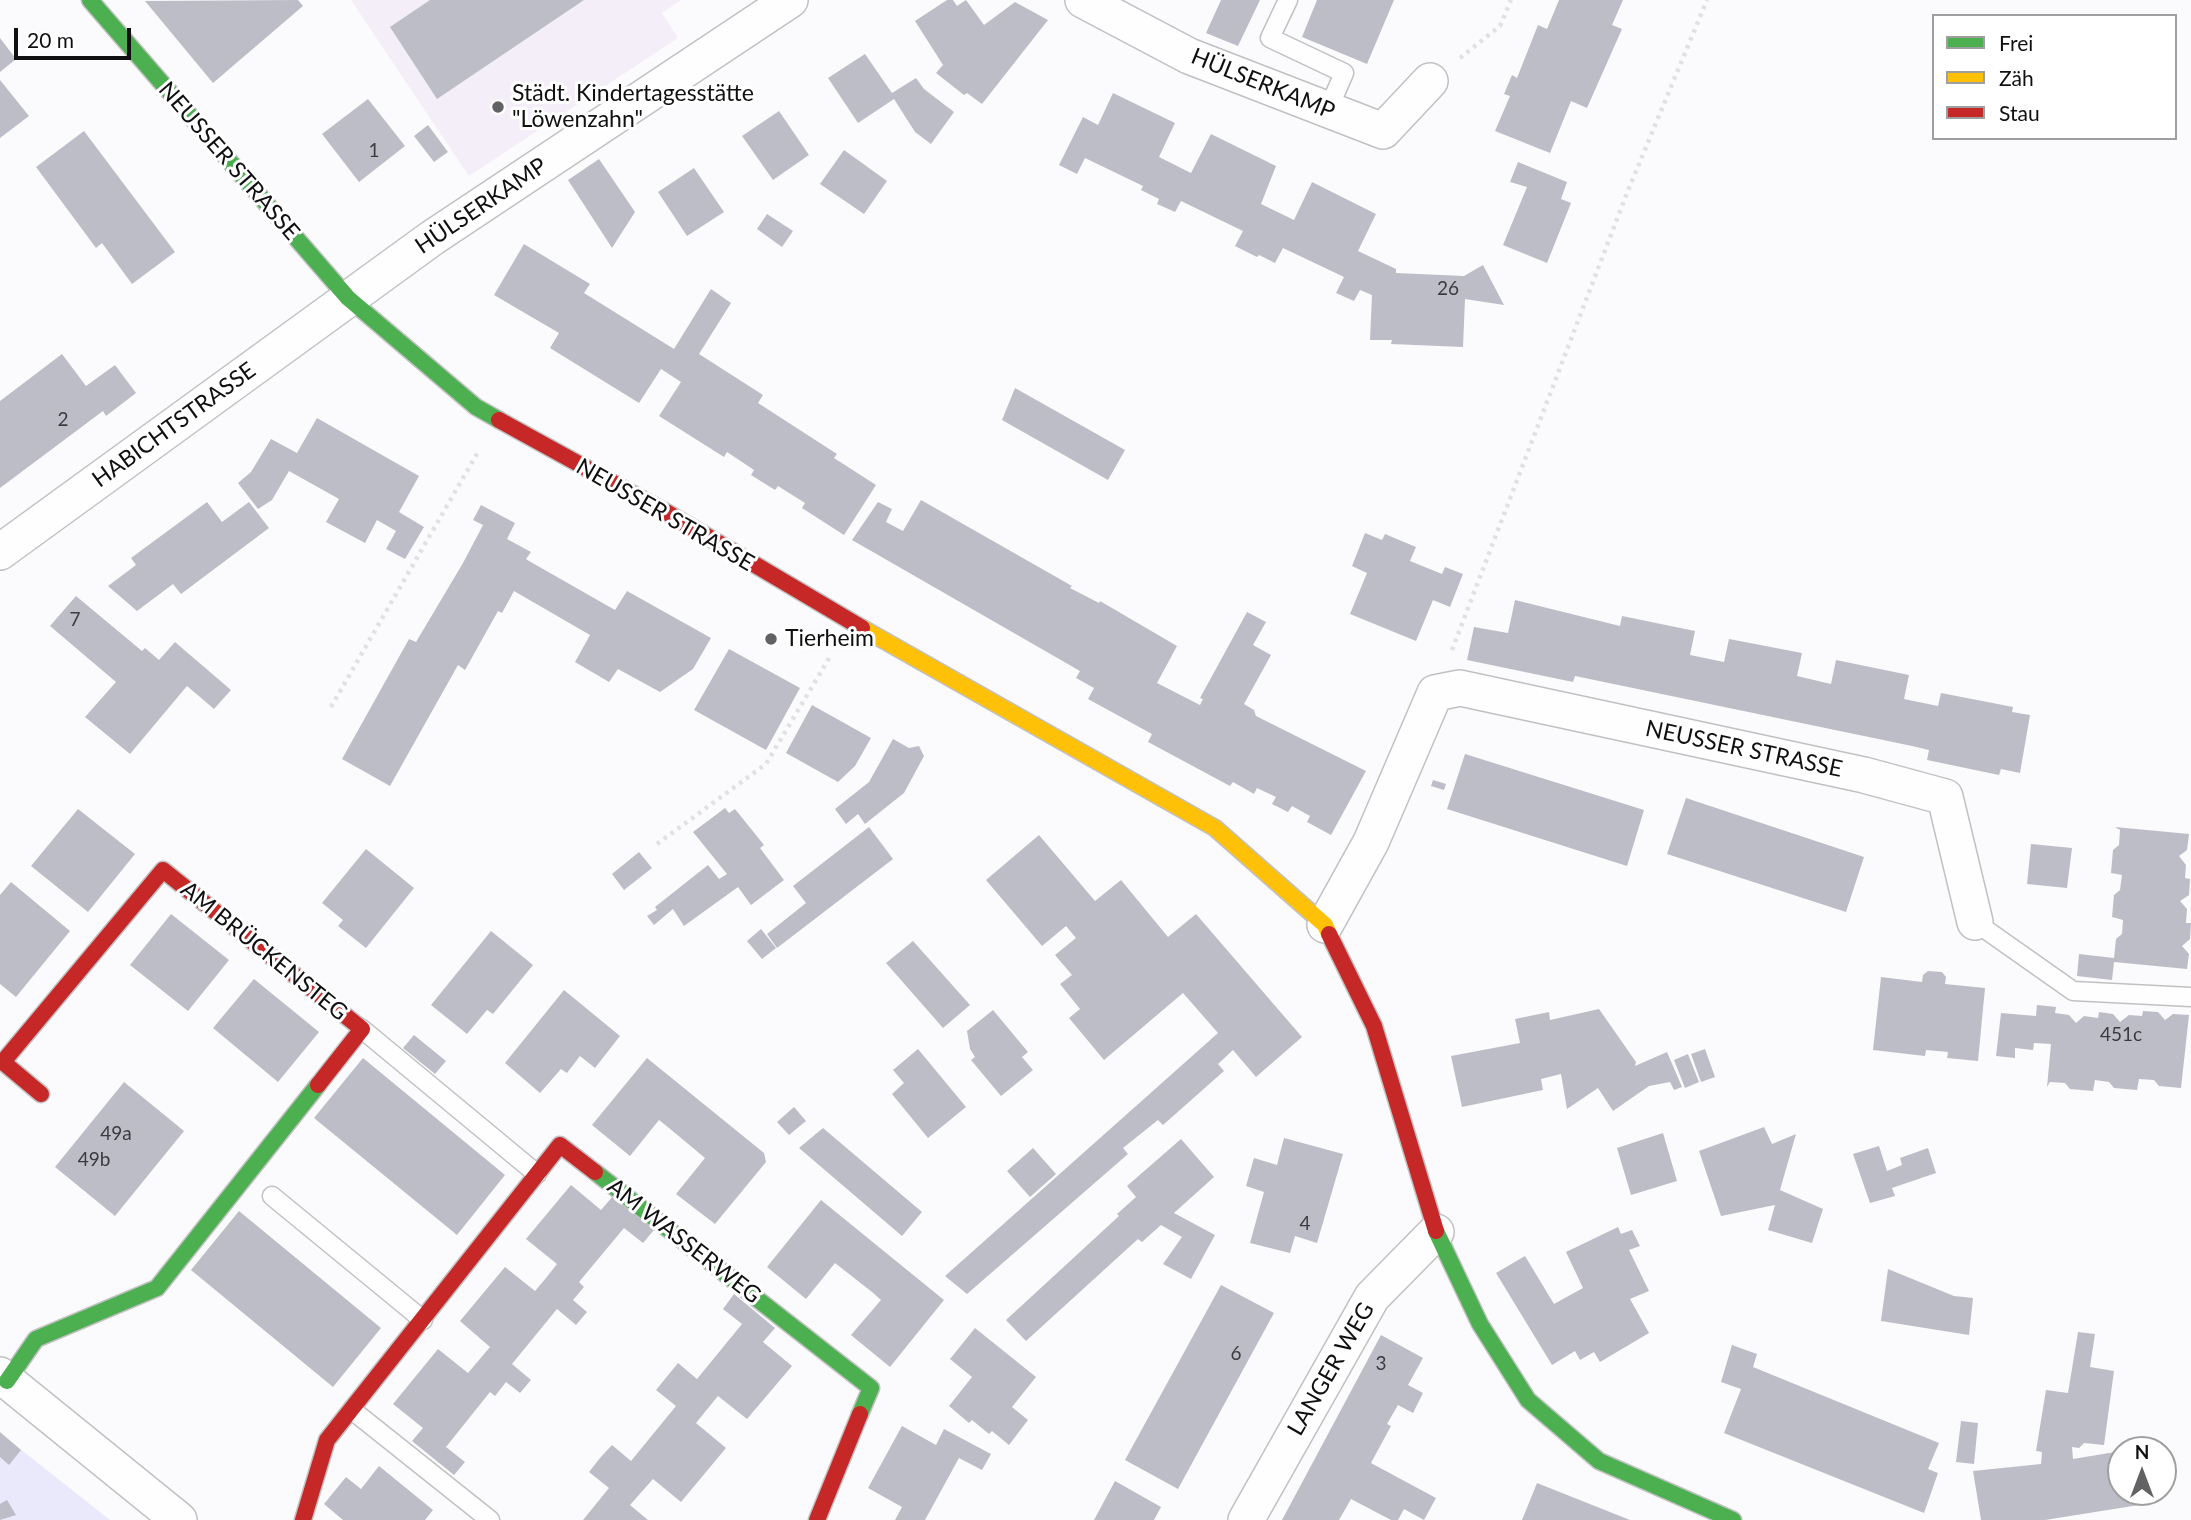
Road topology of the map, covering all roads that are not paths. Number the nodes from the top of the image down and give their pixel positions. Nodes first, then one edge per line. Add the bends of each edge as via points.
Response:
1 (90, 0) edge
2 (790, 0) edge
3 (1083, 0) edge
4 (1288, 0) edge
5 (1430, 81) road end
6 (1328, 110) junction
7 (348, 298) junction
8 (0, 552) edge
9 (1975, 922) joint
10 (1325, 925) junction
11 (2191, 997) edge
12 (362, 1029) junction
13 (41, 1094) dead end
14 (537, 1174) junction
15 (272, 1196) dead end
16 (1436, 1232) junction
17 (423, 1320) junction
18 (3, 1378) edge
19 (352, 1410) junction
20 (179, 1520) edge
21 (303, 1520) edge
22 (490, 1520) edge
23 (817, 1520) edge
24 (1246, 1520) edge
25 (1732, 1520) edge

1 - 7 street, NEUSSER STRASSE
2 - 7 street, HÜLSERKAMP
3 - 6 street, HÜLSERKAMP via 1189,56
4 - 6 lane via 1270,38 1344,73
5 - 6 street, HÜLSERKAMP via 1383,131
7 - 8 street, HABICHTSTRASSE
7 - 10 street, NEUSSER STRASSE via 476,407 1215,828
9 - 10 street, NEUSSER STRASSE via 1945,797 1864,775 1460,688 1435,694 1371,842
9 - 11 lane, NEUSSER STRASSE via 2073,991
10 - 16 street, NEUSSER STRASSE via 1374,1026
12 - 13 street, AM BRÜCKENSTEG via 163,870 3,1062
12 - 14 lane
12 - 18 street, AM BRÜCKENSTEG via 157,1288 36,1339
14 - 17 street, AM WASSERWEG
14 - 23 street, AM WASSERWEG via 560,1144 871,1388
15 - 17 lane
16 - 24 street, LANGER WEG via 1372,1297
16 - 25 street, NEUSSER STRASSE via 1480,1324 1528,1400 1599,1461
17 - 19 street, AM WASSERWEG
18 - 20 street, AM BRÜCKENSTEG
19 - 21 street, AM WASSERWEG via 327,1440
19 - 22 lane

